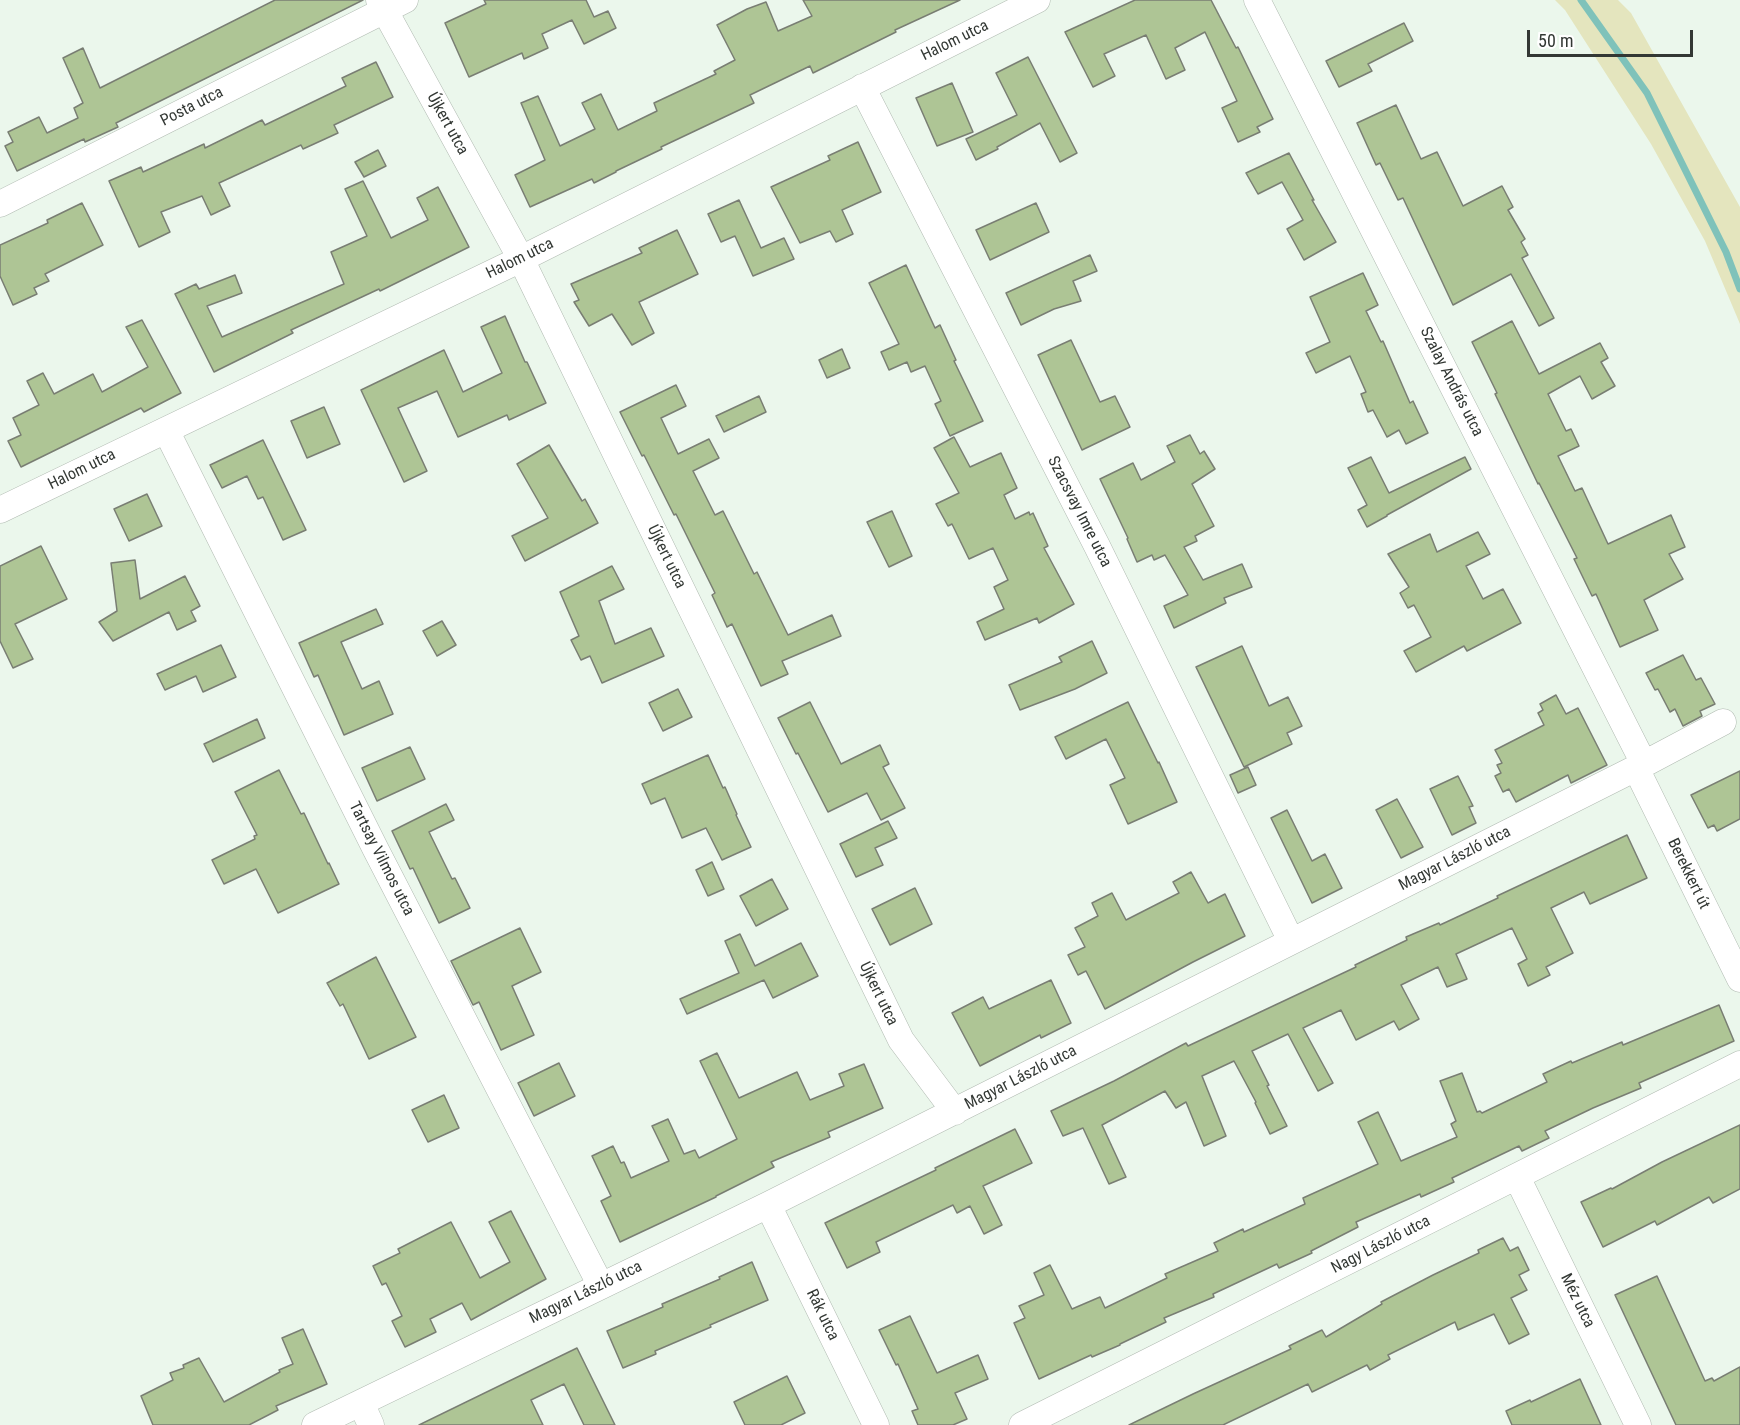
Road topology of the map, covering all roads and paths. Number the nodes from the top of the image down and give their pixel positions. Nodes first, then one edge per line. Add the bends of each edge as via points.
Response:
1 (1036, 0) edge
2 (1257, 0) edge
3 (389, 3) edge
4 (862, 87) junction
5 (0, 204) edge
6 (521, 259) junction
7 (165, 430) junction
8 (0, 510) edge
9 (1723, 722) dead end
10 (1640, 766) junction
11 (1291, 940) junction
12 (1740, 980) edge
13 (1740, 1064) edge
14 (955, 1112) junction
15 (1517, 1177) junction
16 (768, 1205) junction
17 (601, 1286) junction
18 (366, 1414) edge
19 (315, 1425) edge
20 (876, 1425) edge
21 (1022, 1425) edge
22 (1638, 1425) edge

1 - 4 street, Halom utca
2 - 10 street, Szalay András utca
3 - 5 street, Posta utca
3 - 6 street, Újkert utca
4 - 6 street, Halom utca
4 - 11 street, Szacsvay Imre utca via 1097,546
6 - 7 street, Halom utca
6 - 14 street, Újkert utca via 901,1040
7 - 8 street, Halom utca
7 - 17 street, Tartsay Vilmos utca
9 - 10 street, Magyar László utca
10 - 11 street, Magyar László utca
10 - 12 street, Berekkert út
11 - 14 street, Magyar László utca
13 - 15 street, Nagy László utca
14 - 16 street, Magyar László utca
15 - 21 street, Nagy László utca
15 - 22 street, Méz utca
16 - 17 street, Magyar László utca
16 - 20 street, Rák utca
17 - 18 street, Magyar László utca
18 - 19 street, Magyar László utca

